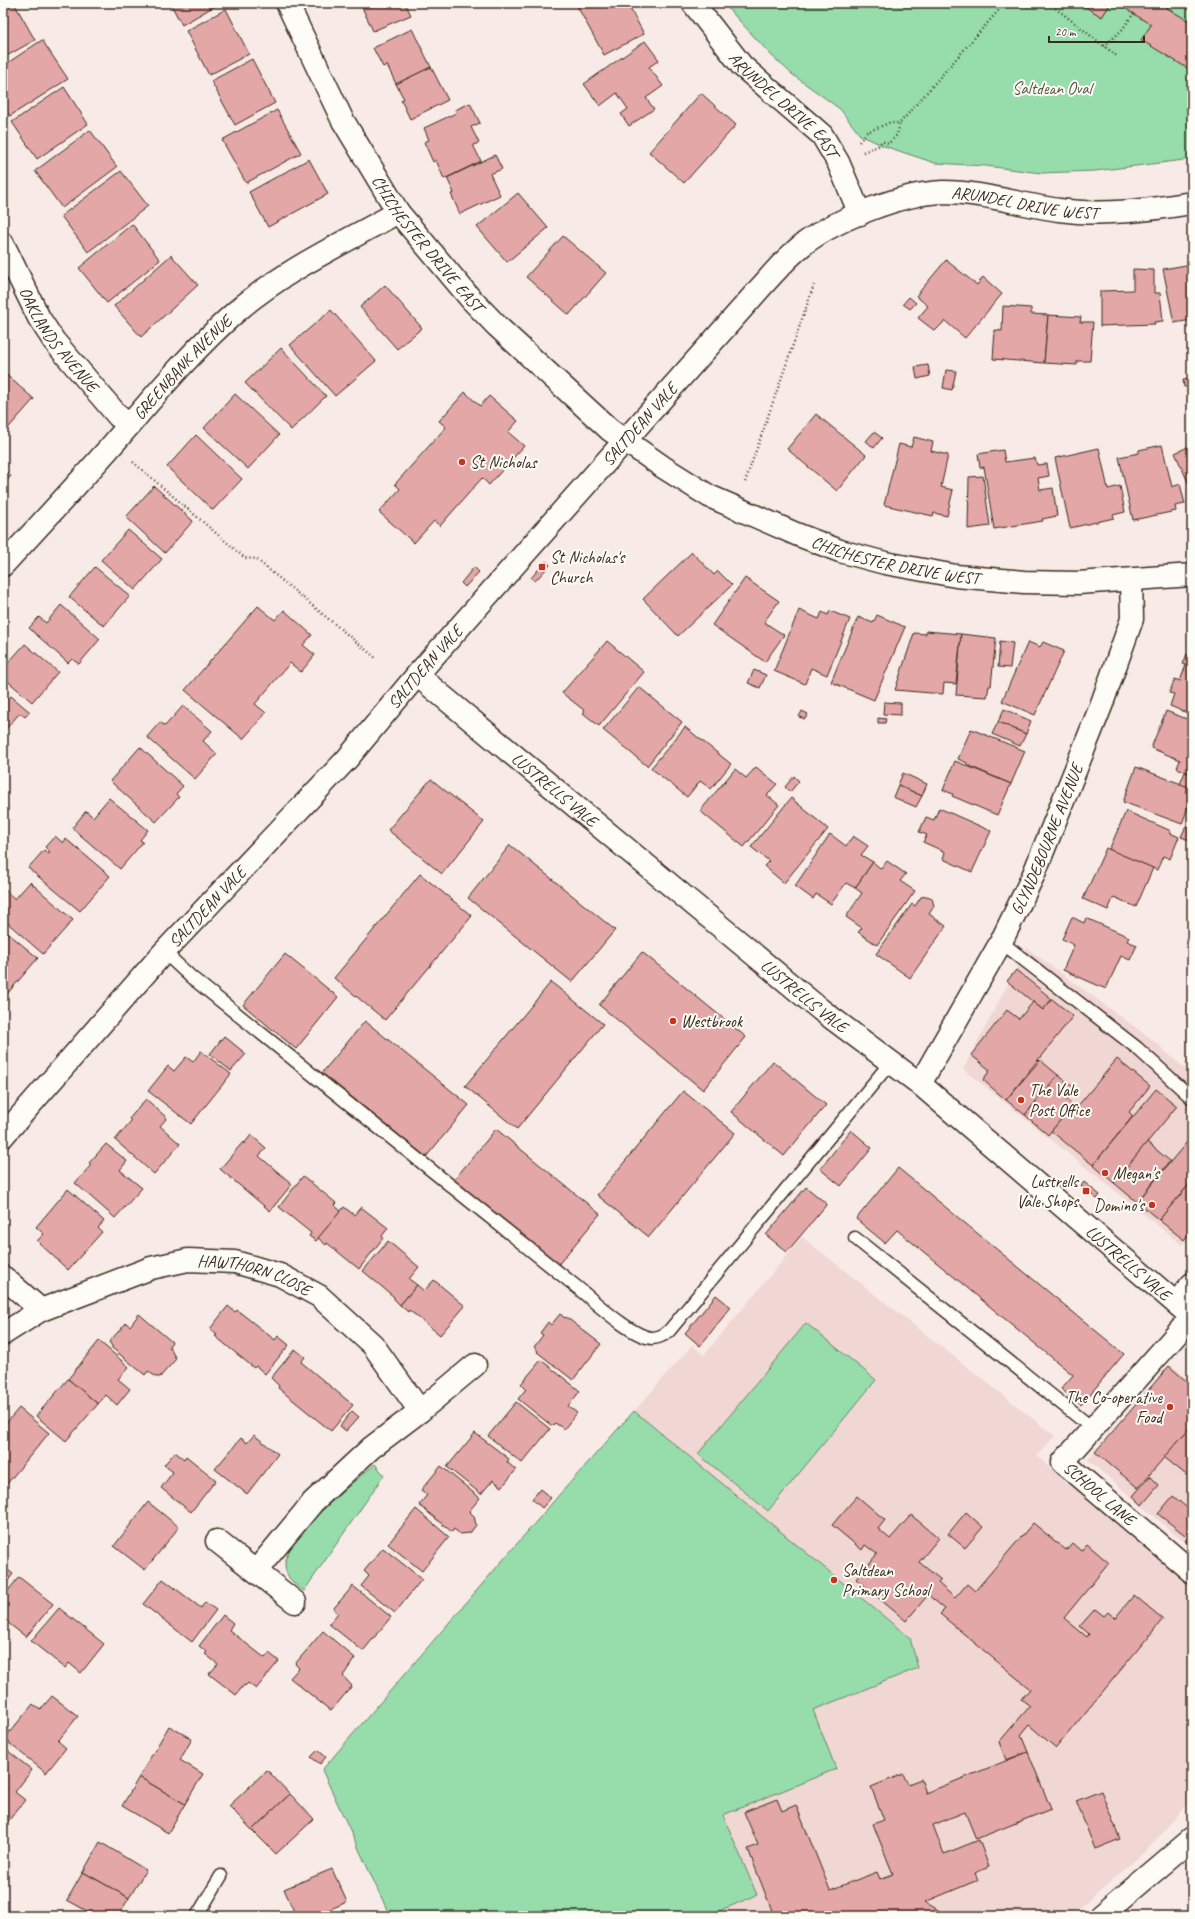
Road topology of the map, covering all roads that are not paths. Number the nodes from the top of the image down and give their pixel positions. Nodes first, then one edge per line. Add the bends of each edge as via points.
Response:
1 (287, 3) edge
2 (693, 3) edge
3 (1192, 203) edge
4 (398, 212) junction
5 (860, 214) junction
6 (3, 244) edge
7 (129, 425) junction
8 (625, 440) junction
9 (3, 565) edge
10 (1192, 575) edge
11 (1131, 580) junction
12 (417, 675) junction
13 (1001, 942) junction
14 (164, 952) junction
15 (891, 1062) junction
16 (920, 1084) junction
17 (1192, 1098) edge
18 (3, 1136) edge
19 (855, 1238) dead end
20 (3, 1277) edge
21 (1192, 1284) edge
22 (41, 1310) junction
23 (1187, 1312) edge
24 (3, 1334) edge
25 (475, 1365) dead end
26 (420, 1411) junction
27 (1092, 1428) junction
28 (217, 1541) dead end
29 (256, 1571) junction
30 (1192, 1572) edge
31 (295, 1602) dead end
32 (1192, 1839) edge
33 (221, 1876) dead end
34 (197, 1916) edge
35 (1101, 1916) edge

1 - 4 street, CHICHESTER DRIVE EAST via 342,119
2 - 5 street, ARUNDEL DRIVE EAST via 742,66 822,135 838,162
3 - 5 street, ARUNDEL DRIVE WEST via 1123,211 1070,211 944,192 908,197
4 - 7 street, GREENBANK AVENUE via 307,262 239,309 198,348
4 - 8 street, CHICHESTER DRIVE EAST via 465,293 497,326 610,430
5 - 8 street, SALTDEAN VALE via 830,228 783,262
6 - 7 street, OAKLANDS AVENUE via 39,318 54,341 118,416
7 - 9 street, GREENBANK AVENUE
8 - 11 street, CHICHESTER DRIVE WEST via 709,496 840,551 885,563 956,576 1024,582 1078,583
8 - 12 street, SALTDEAN VALE
10 - 11 street, CHICHESTER DRIVE WEST
11 - 13 street, GLYNDEBOURNE AVENUE via 1132,619 1101,706 1033,876
12 - 14 street, SALTDEAN VALE via 347,759
12 - 15 street, LUSTRELLS VALE via 821,1010
13 - 16 street, GLYNDEBOURNE AVENUE
13 - 17 lane via 1137,1048
14 - 15 lane via 191,977 578,1288 633,1332 644,1337 654,1338 670,1331
14 - 18 street, SALTDEAN VALE
15 - 16 street, LUSTRELLS VALE
16 - 23 street, LUSTRELLS VALE
19 - 27 lane
20 - 22 street
21 - 23 street, SCHOOL LANE
22 - 24 street, HAWTHORN CLOSE
22 - 26 street, HAWTHORN CLOSE via 163,1264 209,1260 262,1268 298,1283 338,1312 373,1345
23 - 27 street, SCHOOL LANE
25 - 26 street
26 - 29 street via 379,1440 313,1502
27 - 30 street, SCHOOL LANE via 1062,1462
28 - 29 street
29 - 31 street
32 - 35 street
33 - 34 lane

